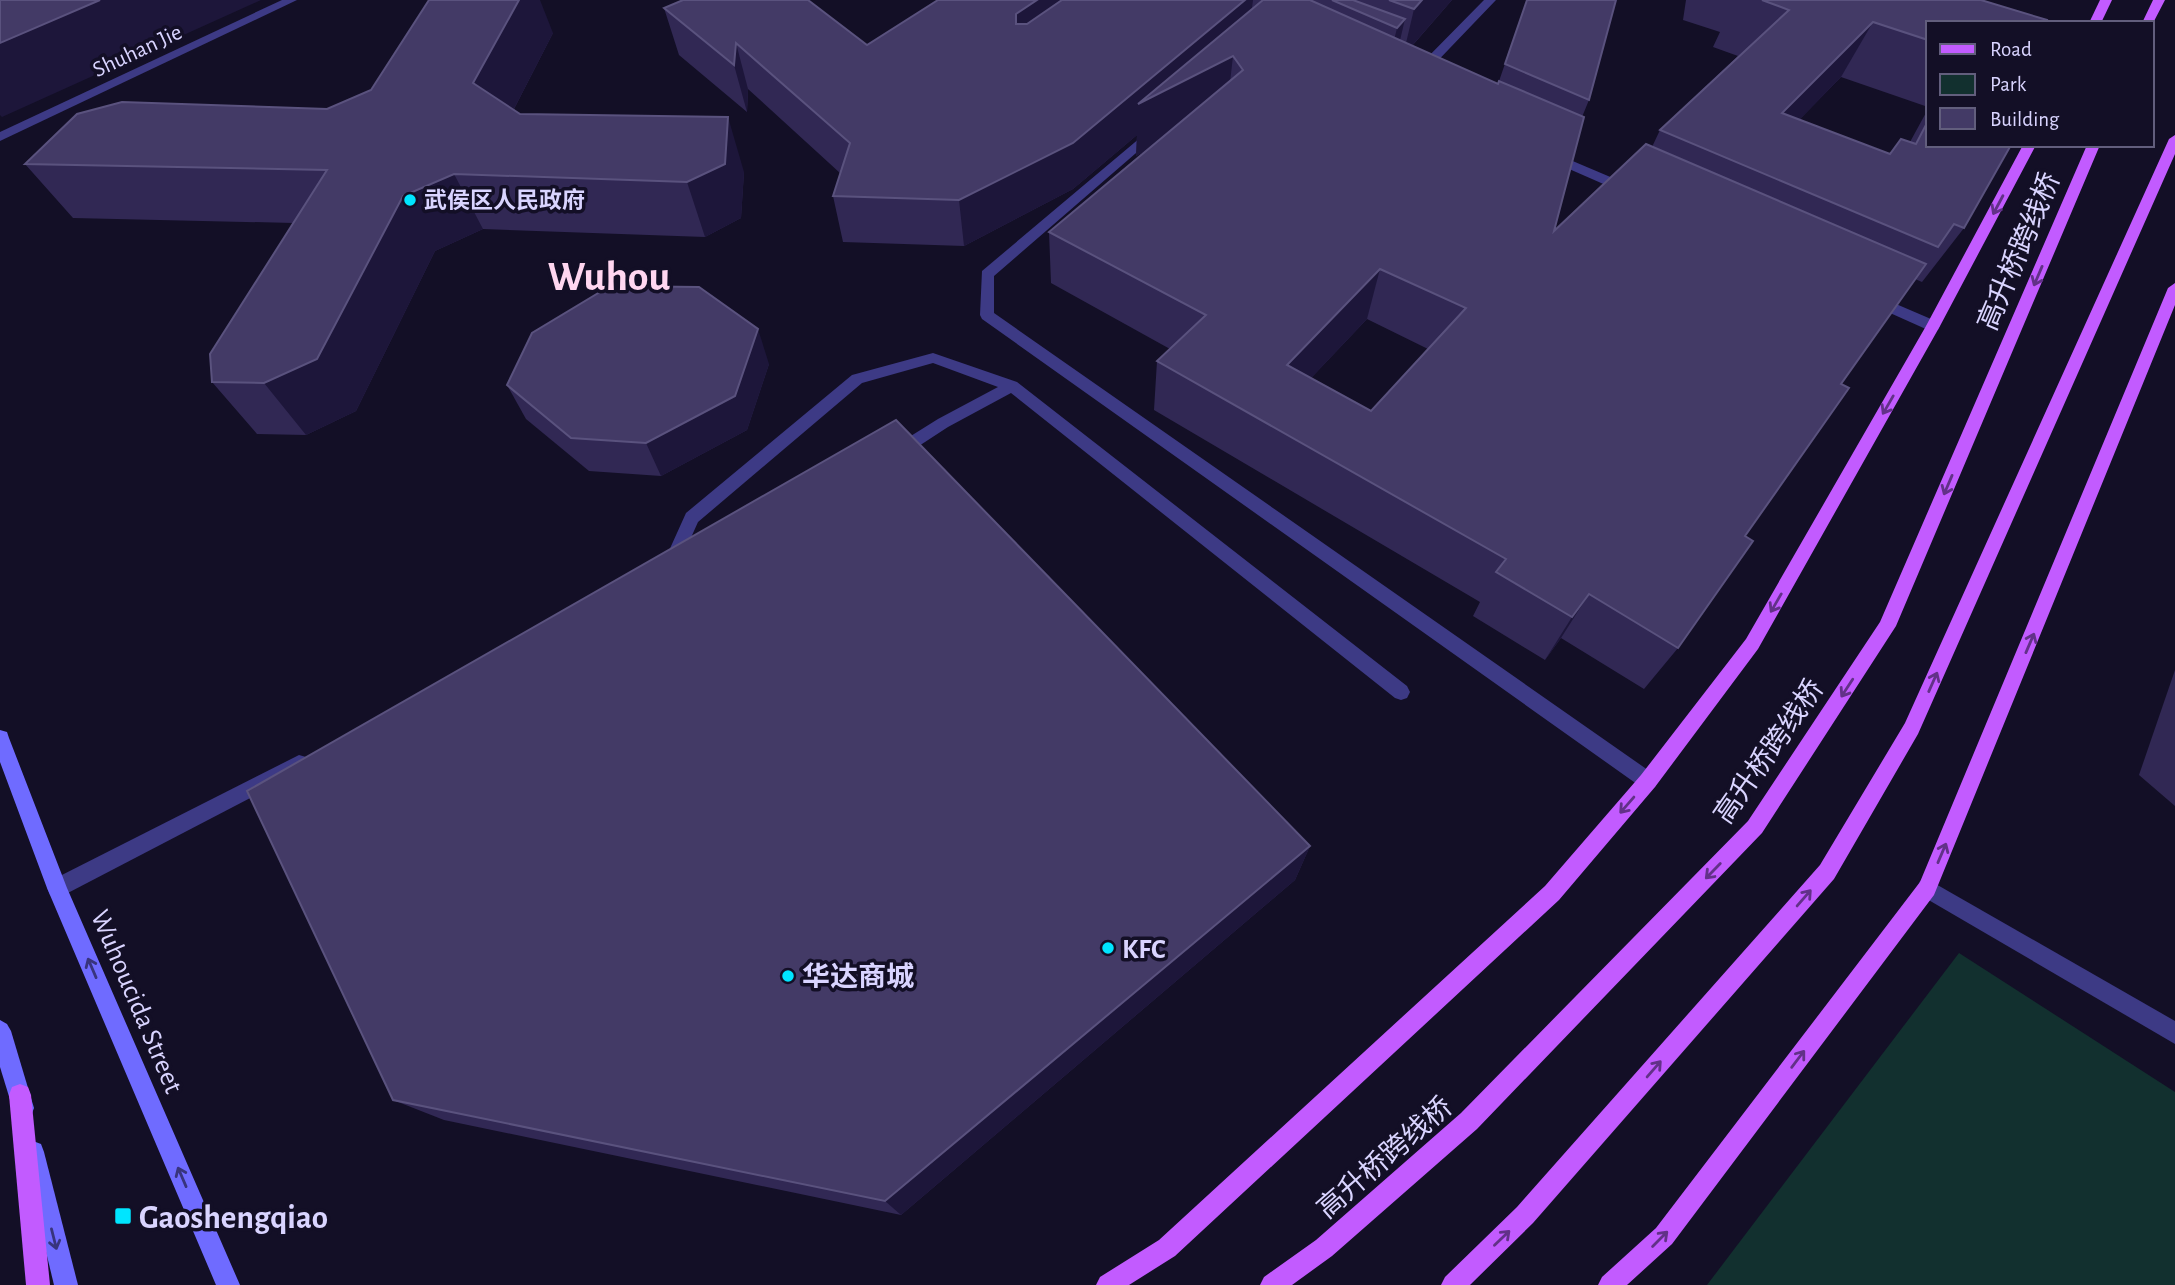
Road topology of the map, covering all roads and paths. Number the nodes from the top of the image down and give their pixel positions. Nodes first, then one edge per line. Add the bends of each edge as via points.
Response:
1 (291, 0) edge
2 (1490, 0) edge
3 (2106, 0) edge
4 (2159, 0) edge
5 (2096, 21) edge
6 (2149, 21) edge
7 (1410, 66) edge
8 (1161, 124) dead end
9 (0, 137) edge
10 (2175, 139) edge
11 (2029, 147) edge
12 (2093, 147) edge
13 (1541, 151) edge
14 (1642, 196) edge
15 (2175, 288) edge
16 (1857, 292) edge
17 (1933, 326) junction
18 (1012, 386) junction
19 (886, 459) edge
20 (692, 564) edge
21 (1401, 692) dead end
22 (0, 738) edge
23 (314, 755) edge
24 (1648, 781) junction
25 (57, 888) junction
26 (1927, 888) junction
27 (0, 1031) edge
28 (2175, 1033) edge
29 (20, 1095) junction
30 (38, 1285) edge
31 (66, 1285) edge
32 (228, 1285) edge
33 (1108, 1285) edge
34 (1272, 1285) edge
35 (1453, 1285) edge
36 (1610, 1285) edge

1 - 9 street, Shuhan Jie
2 - 7 street via 1422,70
3 - 5 main road
4 - 6 main road
8 - 24 street via 986,274 987,315
35 -> 10 main road via 1525,1215 1827,872 1912,728
11 -> 17 main road
12 -> 34 main road, 高升桥跨线桥 via 1887,626 1755,827 1469,1121 1324,1248
13 - 14 street
26 -> 15 main road
16 - 17 street
17 -> 24 main road via 1752,644
18 - 19 street
18 - 20 street via 933,358 857,379 692,518 662,574
18 - 21 street
22 - 25 main road, Wuhoucida Street
23 - 25 street
24 -> 33 main road via 1552,893 1167,1248
32 -> 25 main road, Wuhoucida Street
26 - 28 street
36 -> 26 main road via 1664,1236
27 - 29 main road
29 - 30 main road
29 -> 31 main road

